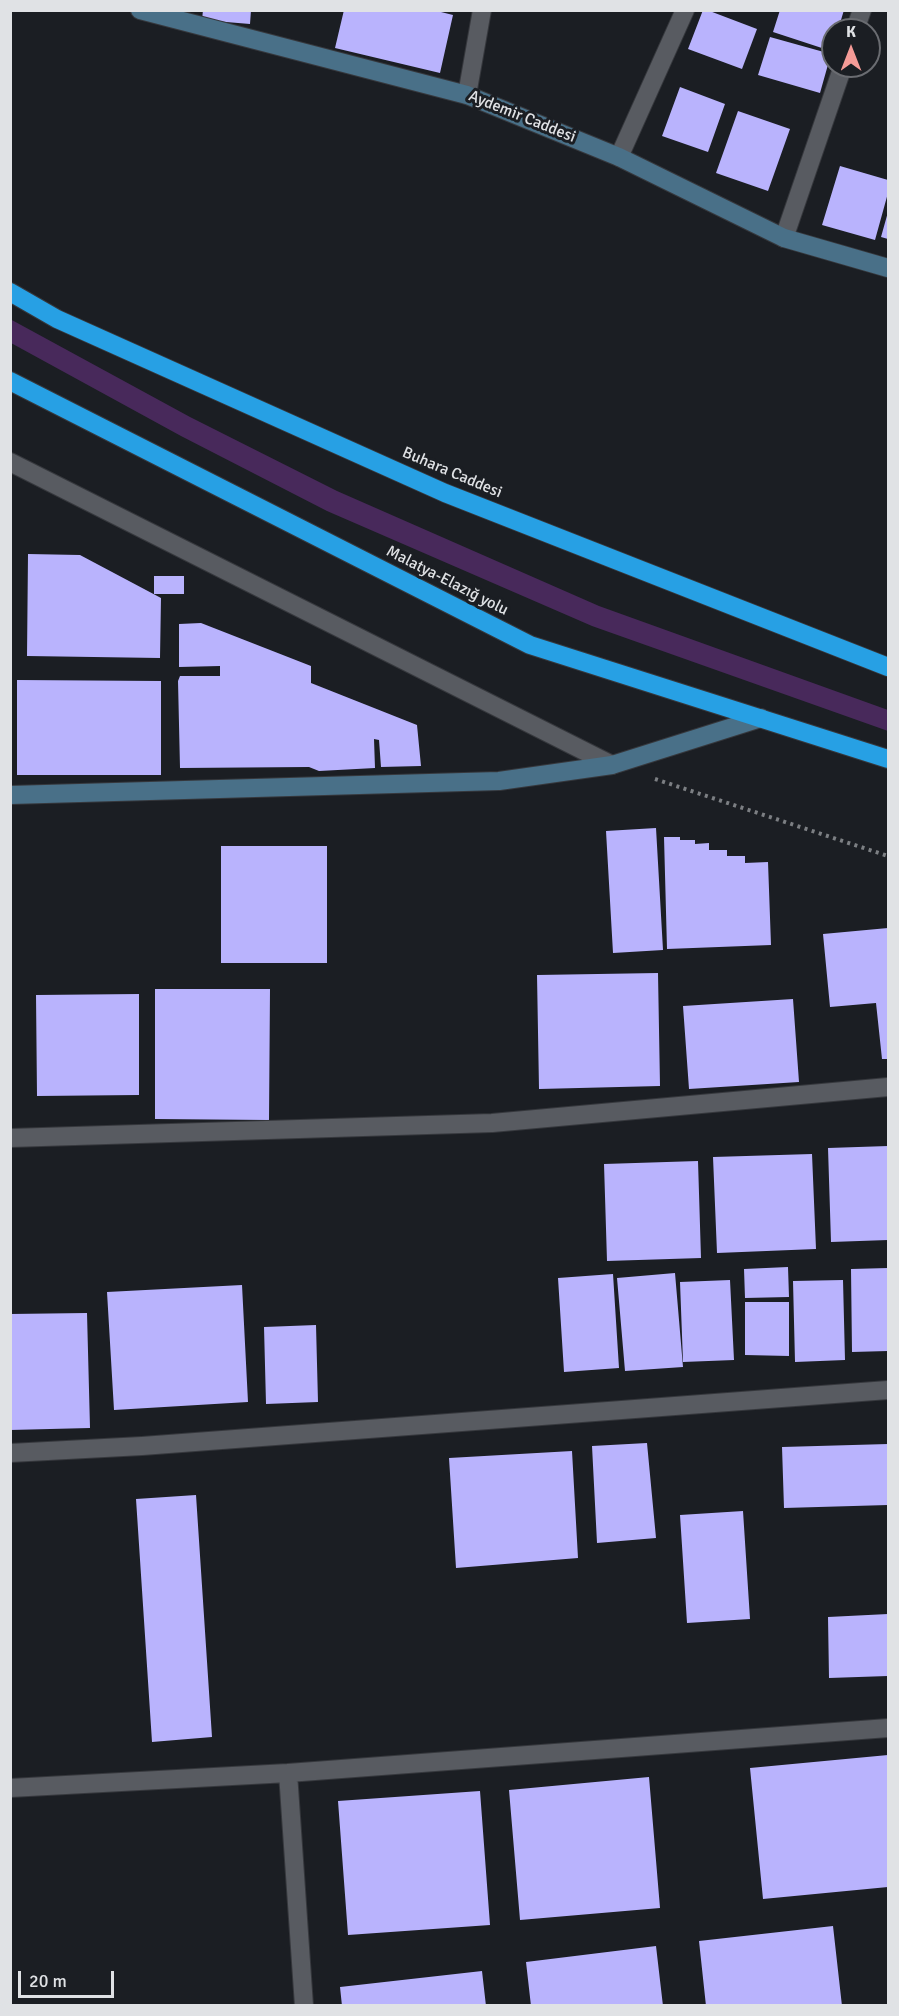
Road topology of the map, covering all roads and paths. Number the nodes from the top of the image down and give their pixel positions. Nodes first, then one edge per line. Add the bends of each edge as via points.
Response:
1 (140, 10) edge
2 (483, 10) edge
3 (685, 10) edge
4 (839, 78) edge
5 (467, 95) junction
6 (619, 157) junction
7 (784, 238) junction
8 (888, 268) edge
9 (10, 292) edge
10 (12, 388) edge
11 (10, 462) edge
12 (888, 667) edge
13 (761, 718) junction
14 (888, 759) edge
15 (612, 765) junction
16 (10, 795) edge
17 (888, 856) edge
18 (888, 1087) edge
19 (10, 1138) edge
20 (888, 1390) edge
21 (10, 1453) edge
22 (888, 1728) edge
23 (288, 1773) junction
24 (10, 1788) edge
25 (304, 2006) edge

1 - 5 street, Aydemir Caddesi
2 - 5 street
3 - 6 street
4 - 7 street
5 - 6 street, Aydemir Caddesi
6 - 7 street, Aydemir Caddesi
7 - 8 street, Aydemir Caddesi
9 - 12 highway, Buhara Caddesi via 57,319 445,493
10 - 13 highway, Malatya-Elazığ yolu via 530,645
11 - 15 street
13 - 14 highway, Malatya-Elazığ yolu
13 - 15 street
15 - 16 street via 499,781
15 - 17 path
18 - 19 street via 492,1123
20 - 21 street
22 - 23 street
23 - 24 street
23 - 25 street

